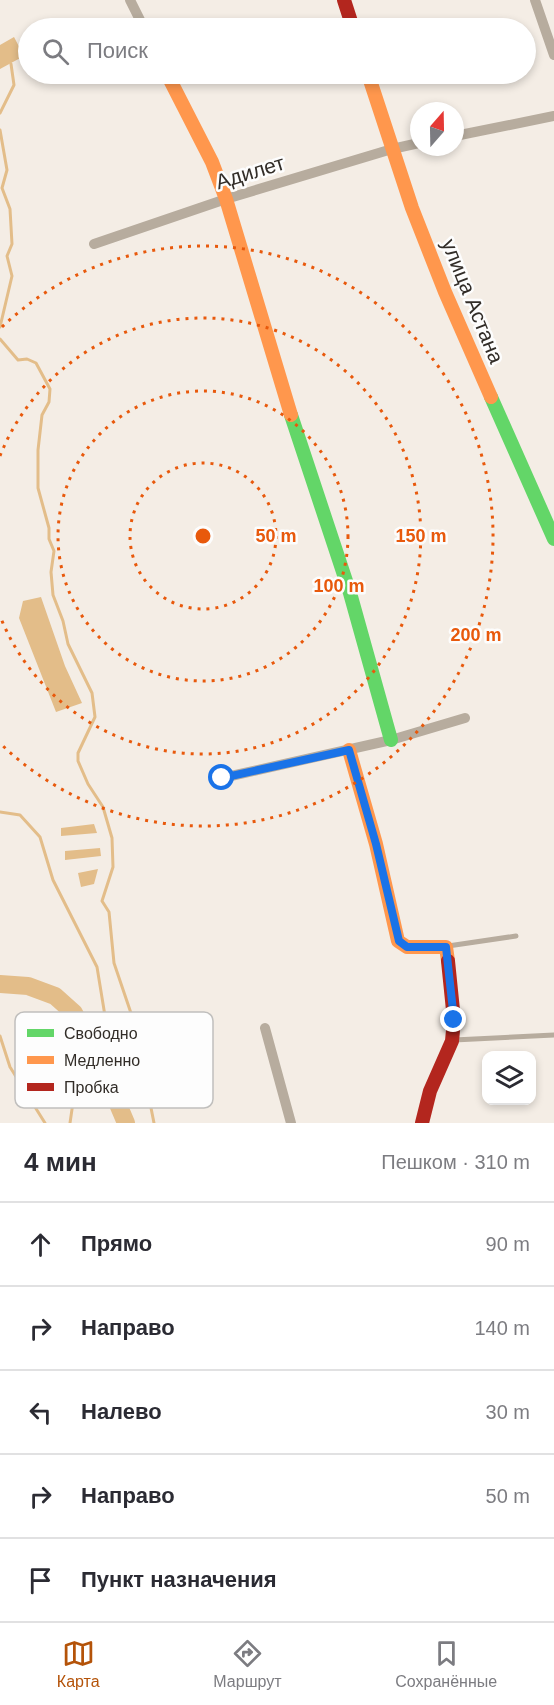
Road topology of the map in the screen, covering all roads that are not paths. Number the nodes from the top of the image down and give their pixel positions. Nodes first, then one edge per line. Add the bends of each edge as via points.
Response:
1 (130, 0) edge
2 (344, 0) edge
3 (535, 0) edge
4 (139, 18) edge
5 (350, 18) edge
6 (554, 54) edge
7 (172, 84) edge
8 (371, 84) edge
9 (554, 116) edge
10 (464, 134) edge
11 (410, 145) edge
12 (392, 149) junction
13 (226, 199) junction
14 (94, 244) dead end
15 (554, 539) edge
16 (465, 718) dead end
17 (391, 740) junction
18 (349, 750) junction
19 (222, 778) dead end
20 (516, 936) dead end
21 (446, 947) junction
22 (265, 1028) dead end
23 (554, 1035) edge
24 (452, 1041) junction
25 (291, 1123) edge
26 (422, 1123) edge

1 - 4 street
2 - 5 street
3 - 6 street
7 - 13 street via 212,162
8 - 12 street, улица Астана
9 - 10 street
11 - 12 street, Адилет
12 - 13 street, Адилет
12 - 15 street, улица Астана via 484,385
13 - 14 street, Адилет
13 - 17 street via 350,593
16 - 17 street
17 - 18 street
18 - 19 street
18 - 21 street via 399,941 407,947
20 - 21 lane
21 - 24 street via 454,1020
22 - 25 street
23 - 24 lane
24 - 26 street via 430,1091

